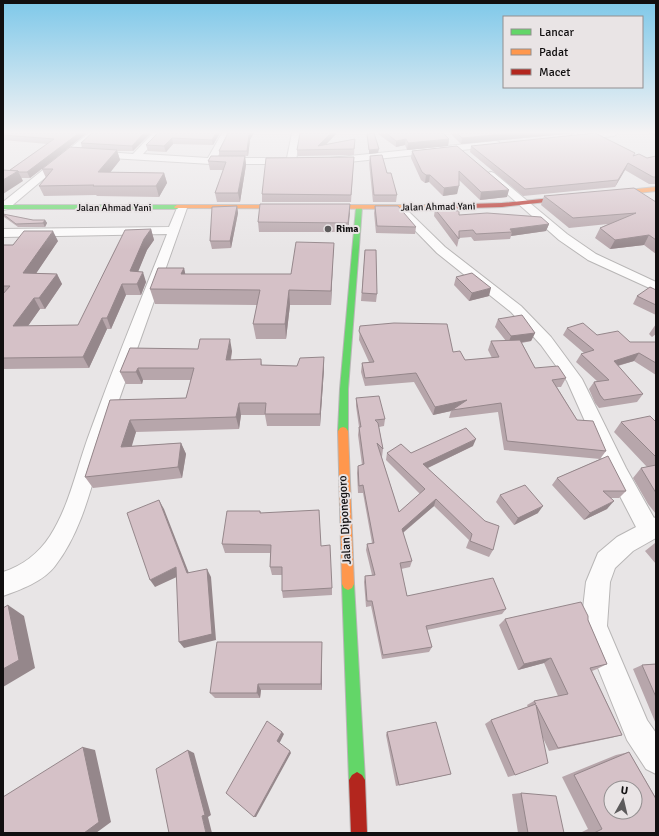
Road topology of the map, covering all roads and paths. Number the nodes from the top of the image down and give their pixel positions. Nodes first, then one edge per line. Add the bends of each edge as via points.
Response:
1 (48, 172) edge
2 (487, 172) edge
3 (656, 189) edge
4 (656, 196) edge
5 (578, 201) edge
6 (527, 206) junction
7 (5, 210) edge
8 (358, 210) junction
9 (404, 213) junction
10 (178, 217) junction
11 (3, 233) edge
12 (656, 287) edge
13 (652, 528) edge
14 (3, 584) edge
15 (656, 759) edge
16 (360, 833) edge

1 - 7 street
2 - 6 street
3 - 4 main road via 601,198
5 - 6 main road, Jalan Ahmad Yani
6 - 8 main road, Jalan Ahmad Yani
6 - 9 main road, Jalan Ahmad Yani
6 - 12 street via 563,237 592,257
7 - 10 main road, Jalan Ahmad Yani
8 - 9 main road, Jalan Ahmad Yani
8 - 10 main road, Jalan Ahmad Yani
8 - 16 main road, Jalan Diponegoro via 344,389 343,465
9 - 13 street via 441,250 516,308 546,341 574,380 618,473
10 - 11 street
10 - 14 street via 99,432 71,518 46,560 20,578
13 - 15 street via 625,544 606,561 598,582 594,626 637,730

